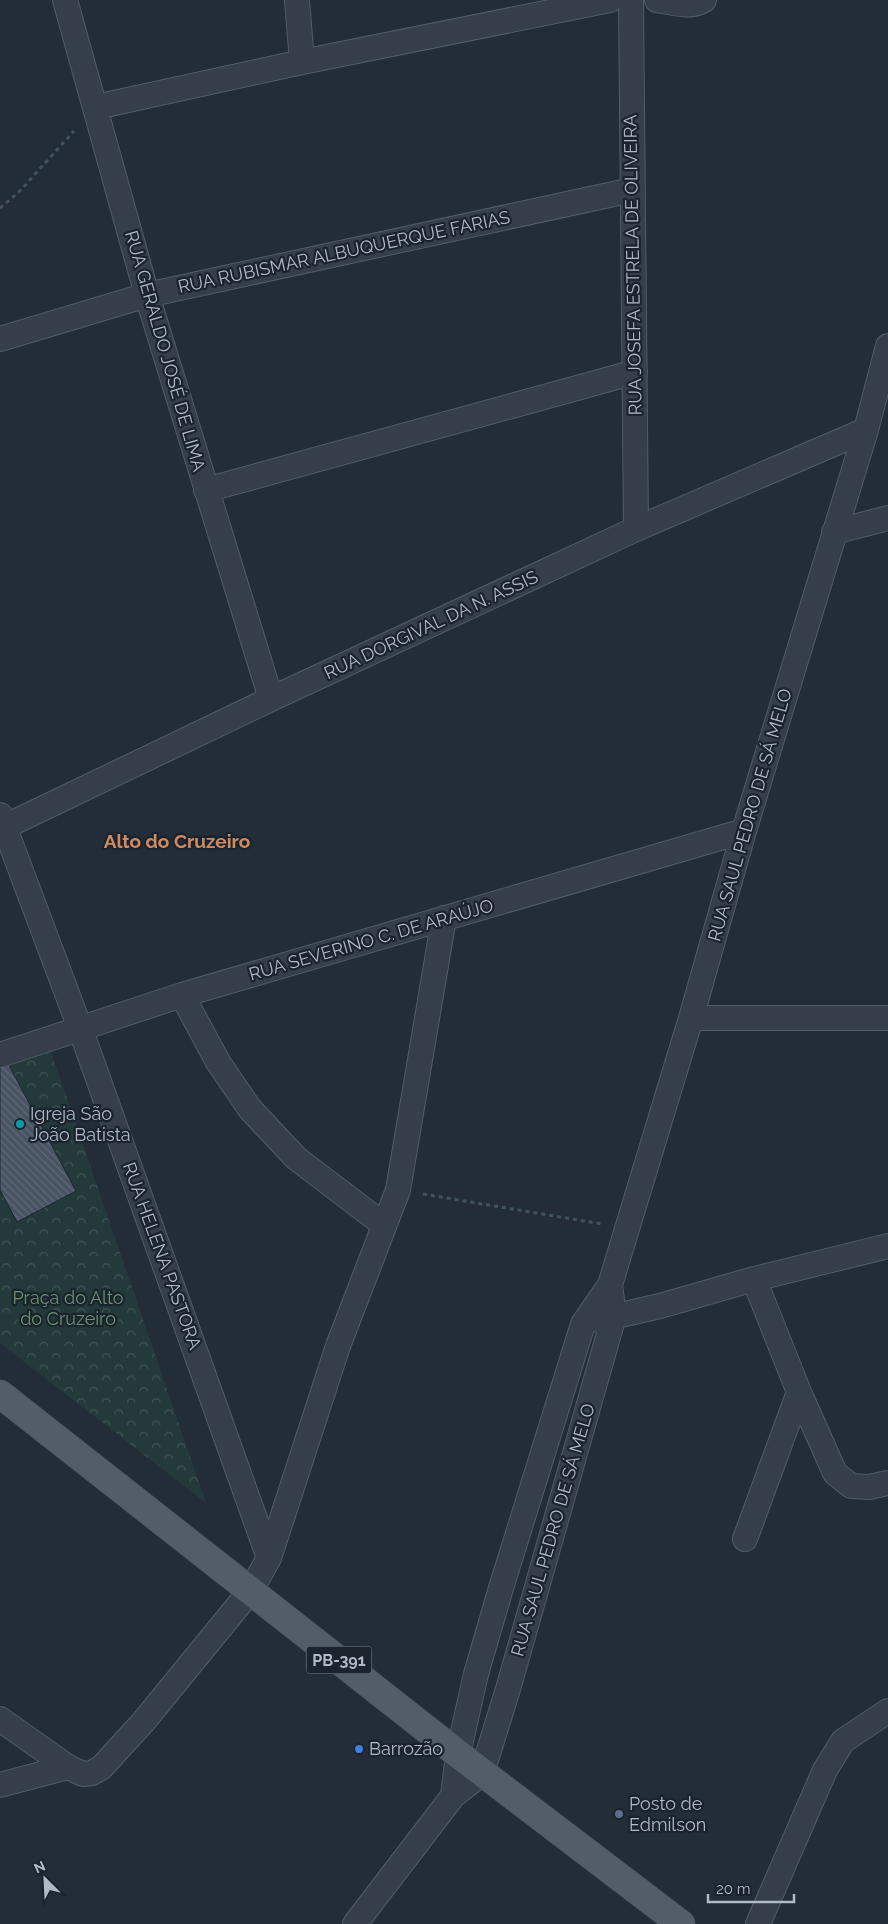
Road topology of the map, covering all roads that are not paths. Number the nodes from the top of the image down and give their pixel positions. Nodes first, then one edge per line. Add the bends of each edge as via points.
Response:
1 (65, 0) edge
2 (297, 0) edge
3 (610, 0) edge
4 (631, 0) edge
5 (657, 0) edge
6 (704, 0) edge
7 (302, 62) junction
8 (96, 107) junction
9 (632, 190) junction
10 (147, 295) junction
11 (0, 339) edge
12 (888, 346) edge
13 (635, 372) junction
14 (866, 430) junction
15 (206, 490) junction
16 (888, 518) edge
17 (636, 529) junction
18 (834, 532) junction
19 (271, 699) junction
20 (2, 824) edge
21 (744, 831) junction
22 (444, 918) junction
23 (182, 995) junction
24 (691, 1018) junction
25 (888, 1018) edge
26 (80, 1028) junction
27 (0, 1055) edge
28 (384, 1225) junction
29 (888, 1246) edge
30 (754, 1279) junction
31 (610, 1285) junction
32 (614, 1316) junction
33 (583, 1324) junction
34 (799, 1392) junction
35 (0, 1394) edge
36 (888, 1483) edge
37 (745, 1540) dead end
38 (270, 1558) junction
39 (251, 1590) junction
40 (888, 1711) edge
41 (0, 1719) edge
42 (458, 1754) junction
43 (68, 1767) junction
44 (482, 1773) junction
45 (0, 1785) edge
46 (453, 1796) junction
47 (355, 1924) edge
48 (681, 1924) edge
49 (758, 1924) edge

1 - 8 street, RUA GERALDO JOSÉ DE LIMA
2 - 7 street
3 - 7 street
4 - 9 street, RUA JOSEFA ESTRELA DE OLIVEIRA
5 - 6 street via 697,5
7 - 8 street
8 - 10 street, RUA GERALDO JOSÉ DE LIMA
9 - 10 street, RUA RUBISMAR ALBUQUERQUE FARIAS
9 - 13 street, RUA JOSEFA ESTRELA DE OLIVEIRA
10 - 11 street, RUA RUBISMAR ALBUQUERQUE FARIAS
10 - 15 street, RUA GERALDO JOSÉ DE LIMA
12 - 14 street, RUA SAUL PEDRO DE SÁ MELO
13 - 15 street
13 - 17 street, RUA JOSEFA ESTRELA DE OLIVEIRA
14 - 17 street, RUA DORGIVAL DA N. ASSIS
14 - 18 street, RUA SAUL PEDRO DE SÁ MELO
15 - 19 street, RUA GERALDO JOSÉ DE LIMA
16 - 18 street
17 - 19 street, RUA DORGIVAL DA N. ASSIS
18 - 21 street, RUA SAUL PEDRO DE SÁ MELO
19 - 20 street, RUA DORGIVAL DA N. ASSIS
20 - 26 street, RUA HELENA PASTORA
21 - 22 street, RUA SEVERINO C. DE ARAÚJO
21 - 24 street, RUA SAUL PEDRO DE SÁ MELO
22 - 23 street, RUA SEVERINO C. DE ARAÚJO
22 - 28 street via 398,1190
23 - 26 street, RUA SEVERINO C. DE ARAÚJO
23 - 28 street via 218,1062 250,1108 296,1158
24 - 25 street
24 - 31 street, RUA SAUL PEDRO DE SÁ MELO
26 - 27 street, RUA SEVERINO C. DE ARAÚJO
26 - 38 street, RUA HELENA PASTORA
28 - 38 street via 338,1346
29 - 30 street
30 - 32 street
30 - 34 street
31 - 32 street, RUA SAUL PEDRO DE SÁ MELO
31 - 33 street, RUA SAUL PEDRO DE SÁ MELO
32 - 33 street
32 - 44 street, RUA SAUL PEDRO DE SÁ MELO
33 - 42 street, RUA SAUL PEDRO DE SÁ MELO via 476,1674
34 - 36 street via 835,1473 851,1486 869,1488
34 - 37 street
35 - 39 main road, PB-391
38 - 39 street
39 - 42 main road, PB-391
39 - 43 street via 144,1721 102,1767 84,1774
40 - 49 street via 843,1741 825,1770
41 - 43 street
42 - 44 main road, PB-391
42 - 46 street, RUA SAUL PEDRO DE SÁ MELO
43 - 45 street
44 - 46 street
44 - 48 main road, PB-391
46 - 47 street

